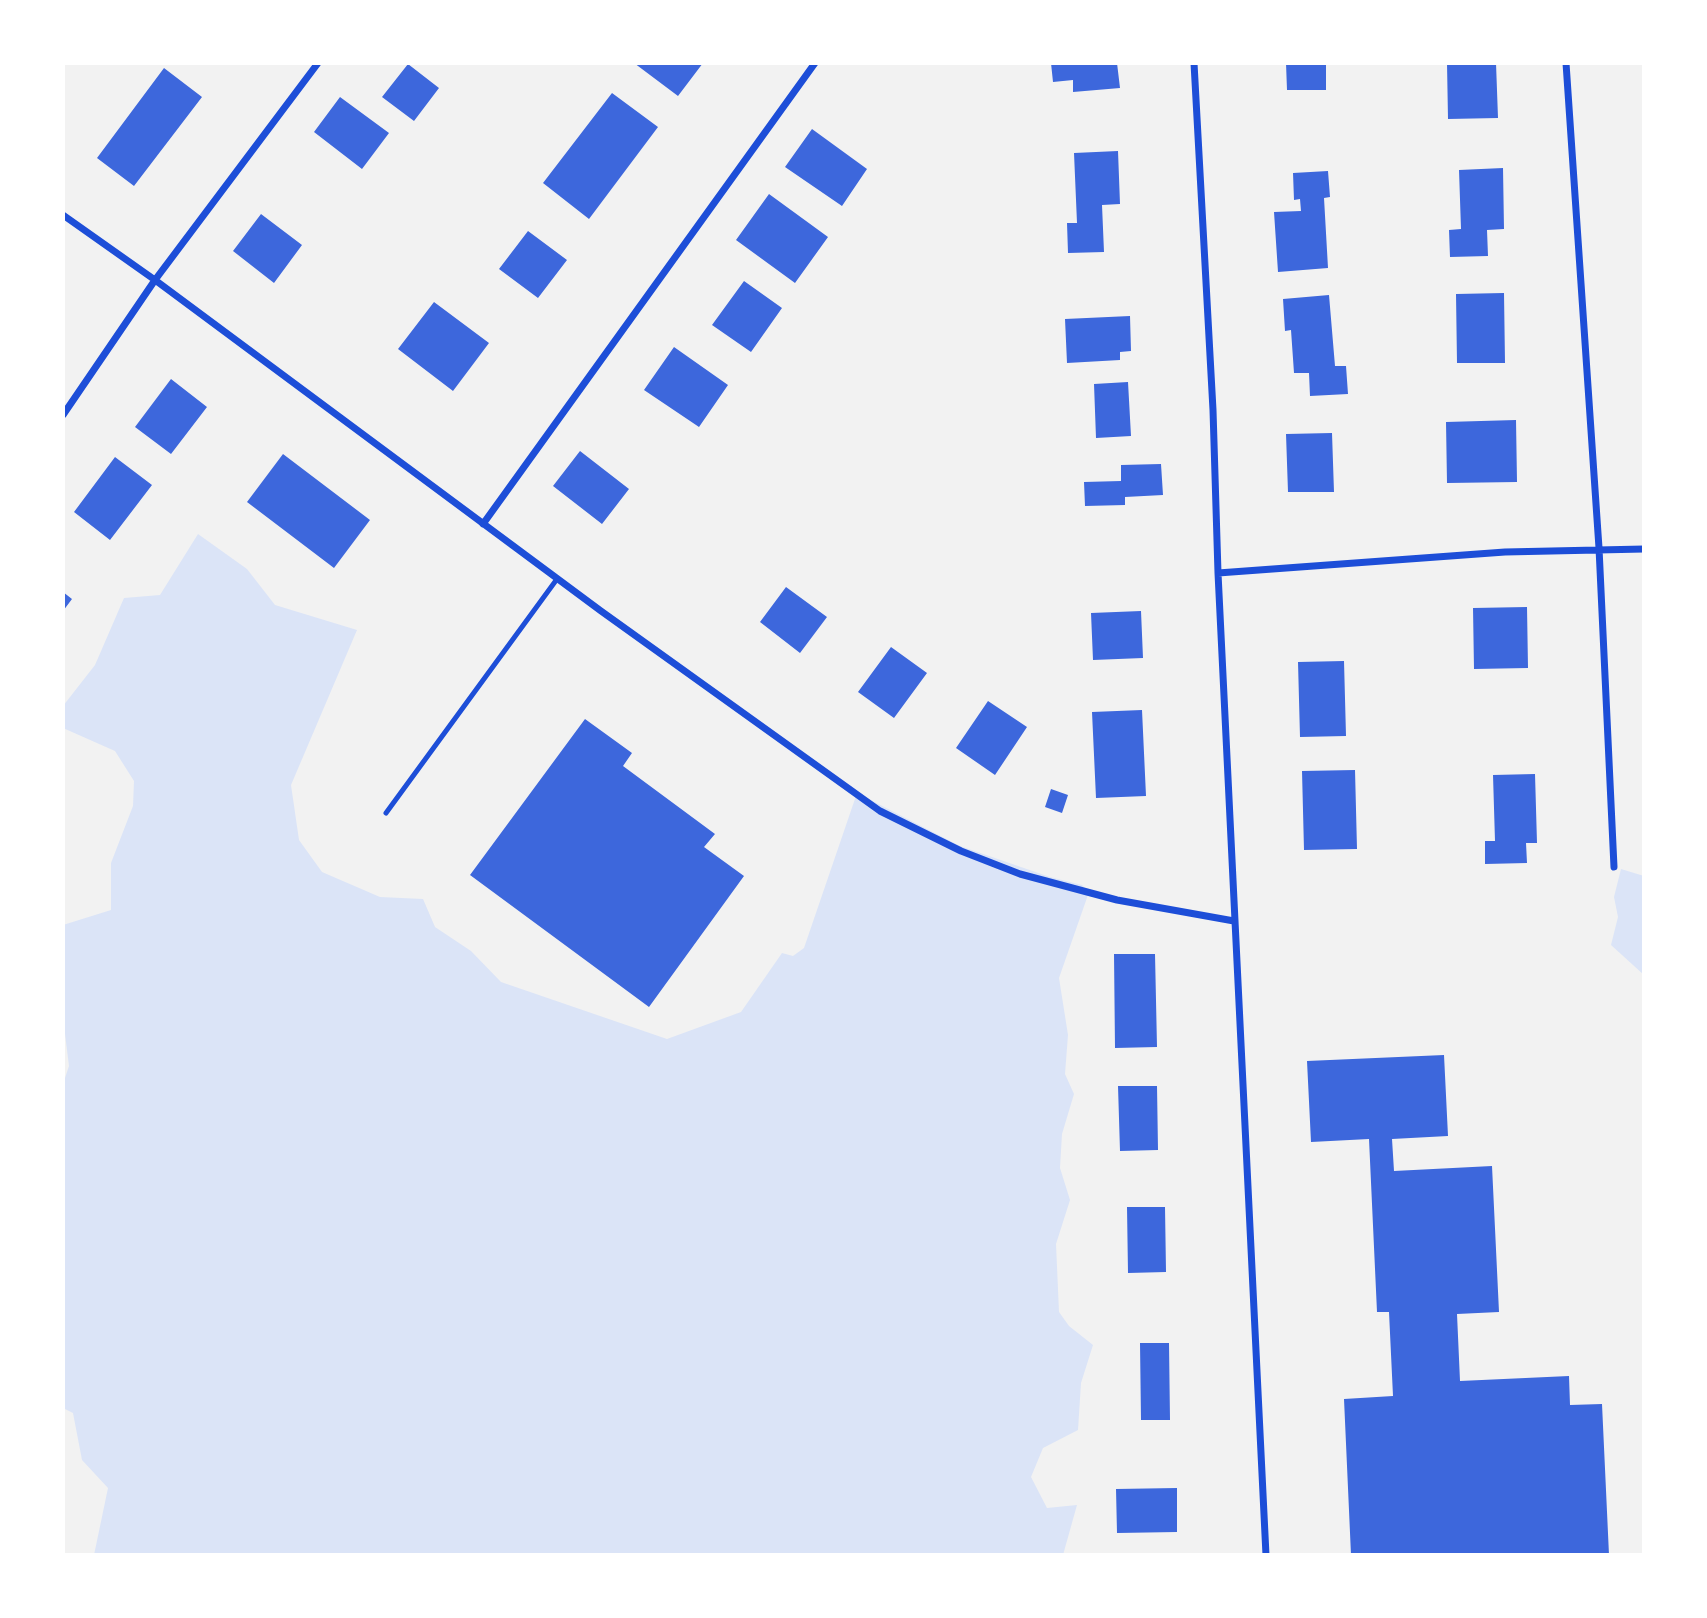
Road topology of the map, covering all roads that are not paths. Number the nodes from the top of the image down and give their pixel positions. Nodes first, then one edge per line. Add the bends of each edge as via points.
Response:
1 (318, 63) edge
2 (815, 63) edge
3 (1194, 63) edge
4 (1566, 63) edge
5 (63, 215) edge
6 (155, 280) junction
7 (63, 415) edge
8 (483, 524) junction
9 (1599, 548) junction
10 (1644, 549) edge
11 (1218, 573) junction
12 (557, 579) junction
13 (386, 813) dead end
14 (1614, 866) dead end
15 (1234, 921) junction
16 (1266, 1555) edge

1 - 6 street
2 - 8 street
3 - 11 street
4 - 9 street
5 - 6 street
6 - 7 street
6 - 8 street
8 - 12 street
9 - 10 street
9 - 11 street
9 - 14 street
11 - 15 street
12 - 13 lane
12 - 15 street via 807,760 880,811 913,828 1020,874 1117,900
15 - 16 street

